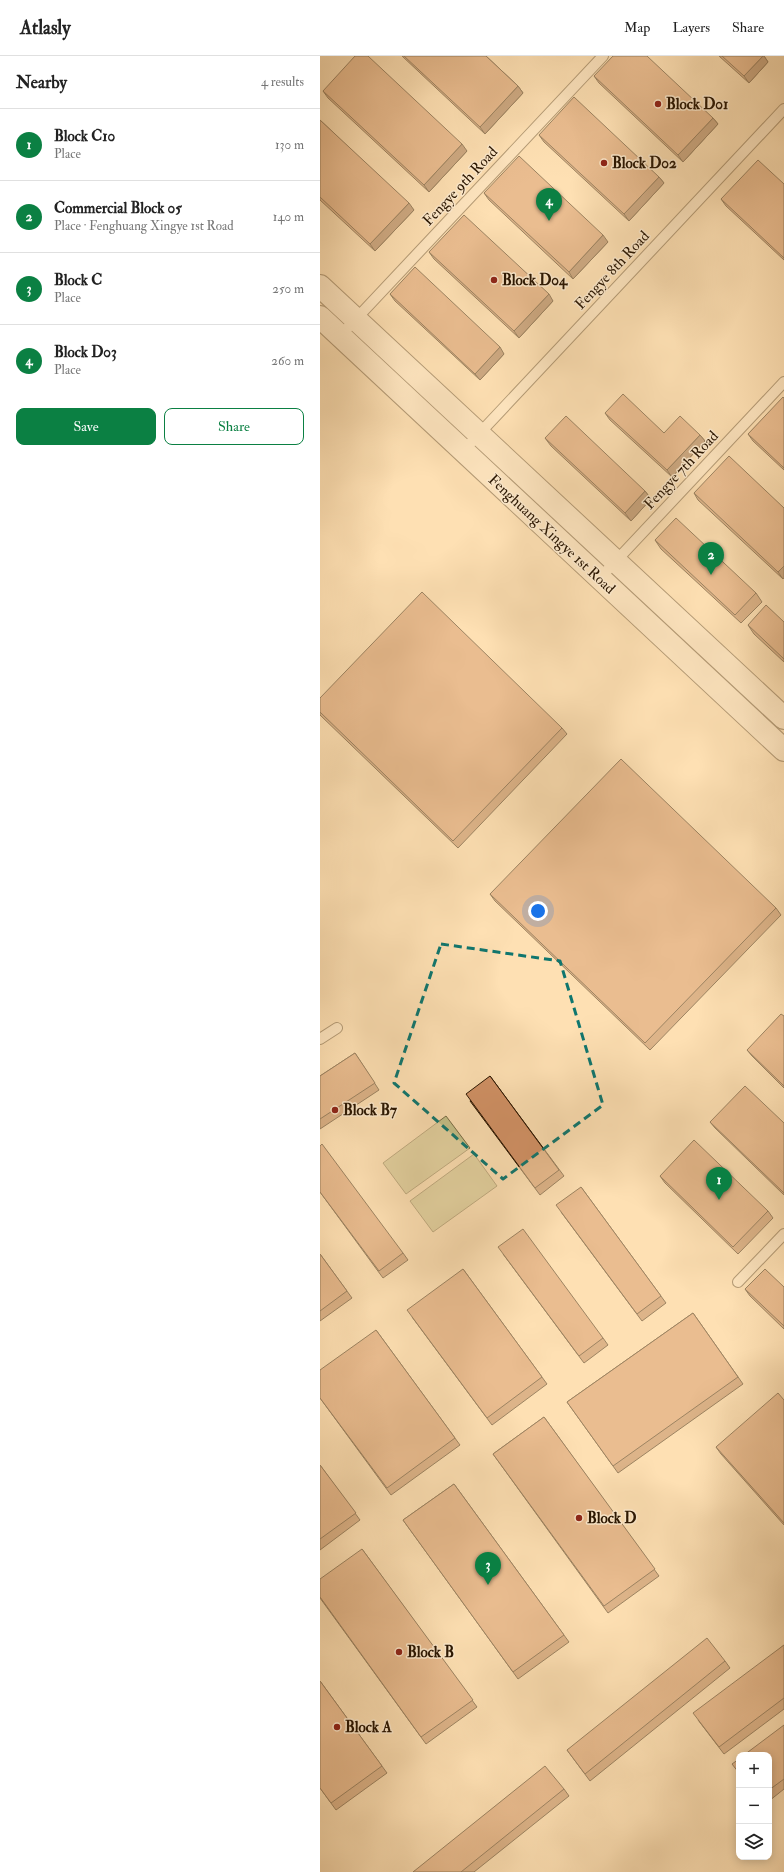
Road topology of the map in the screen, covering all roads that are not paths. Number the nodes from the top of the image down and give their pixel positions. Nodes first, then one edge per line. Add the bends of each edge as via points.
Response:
1 (602, 56) edge
2 (784, 110) edge
3 (320, 286) edge
4 (320, 317) edge
5 (356, 319) junction
6 (340, 336) junction
7 (784, 382) edge
8 (479, 434) junction
9 (463, 451) junction
10 (616, 562) junction
11 (600, 578) junction
12 (784, 718) edge
13 (784, 750) edge
14 (337, 1028) dead end
15 (320, 1039) edge
16 (784, 1234) edge
17 (738, 1282) dead end

1 - 5 lane, Fengye 9th Road
2 - 8 lane, Fengye 8th Road
3 - 5 street, Fenghuang Xingye 1st Road
4 - 6 street, Fenghuang Xingye 1st Road
5 - 6 lane, Fengye 9th Road
5 - 8 street, Fenghuang Xingye 1st Road
6 - 9 street, Fenghuang Xingye 1st Road
7 - 10 lane, Fengye 7th Road
8 - 9 lane, Fengye 8th Road
8 - 10 street, Fenghuang Xingye 1st Road
9 - 11 street, Fenghuang Xingye 1st Road
10 - 11 lane, Fengye 7th Road
10 - 12 street, Fenghuang Xingye 1st Road
11 - 13 street, Fenghuang Xingye 1st Road
14 - 15 lane
16 - 17 lane

